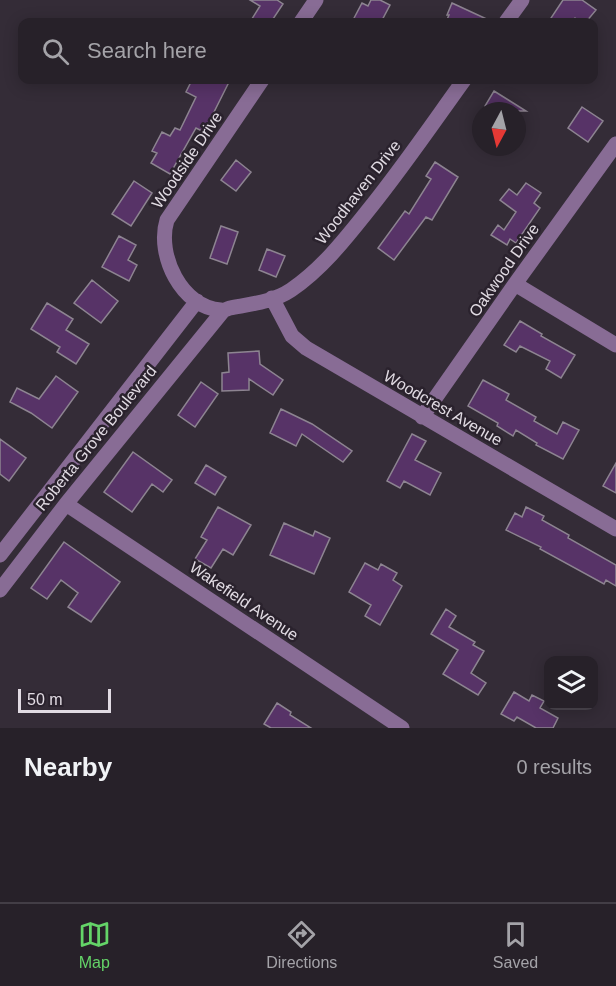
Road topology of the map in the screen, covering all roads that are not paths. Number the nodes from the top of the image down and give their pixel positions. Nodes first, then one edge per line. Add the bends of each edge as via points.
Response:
1 (316, 0) edge
2 (522, 0) edge
3 (304, 18) edge
4 (509, 18) edge
5 (259, 84) edge
6 (462, 84) edge
7 (616, 144) edge
8 (515, 284) junction
9 (272, 298) junction
10 (197, 301) junction
11 (223, 311) junction
12 (616, 345) edge
13 (423, 417) junction
14 (66, 504) junction
15 (616, 529) edge
16 (0, 555) edge
17 (0, 590) edge
18 (402, 728) edge

1 - 3 street
2 - 4 street
5 - 10 street, Woodside Drive via 164,229 170,267
6 - 9 street, Woodhaven Drive via 393,180 326,261 289,291
7 - 8 street, Oakwood Drive
8 - 12 street
8 - 13 street, Oakwood Drive
9 - 11 street, Woodhaven Drive
9 - 13 street, Woodcrest Avenue via 292,336 306,348
10 - 11 street, Woodside Drive
10 - 16 street, Roberta Grove Boulevard
11 - 14 street, Roberta Grove Boulevard
13 - 15 street, Woodcrest Avenue
14 - 17 street, Roberta Grove Boulevard
14 - 18 street, Wakefield Avenue

